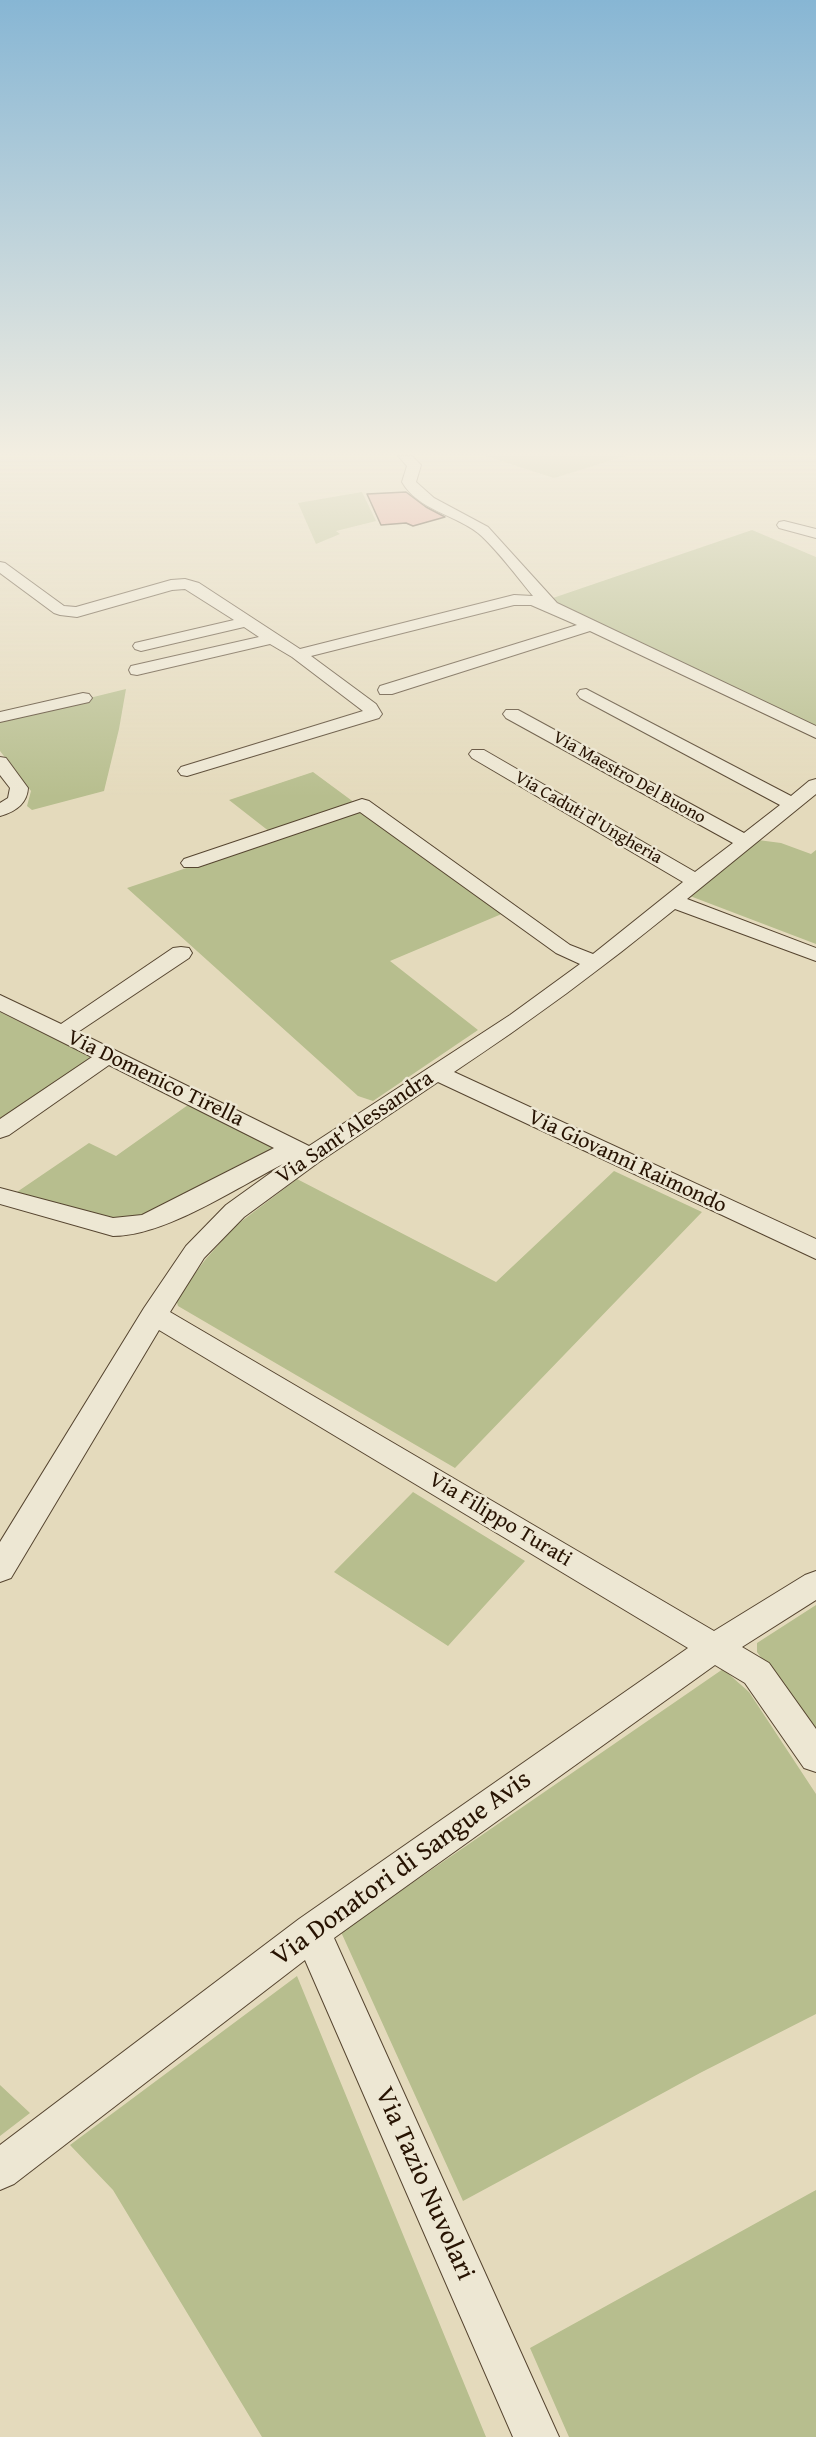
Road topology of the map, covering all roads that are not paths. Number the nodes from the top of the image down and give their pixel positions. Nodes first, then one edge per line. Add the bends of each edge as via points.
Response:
1 (5, 570) edge
2 (519, 570) edge
3 (551, 606) junction
4 (246, 622) junction
5 (589, 626) junction
6 (272, 639) junction
7 (141, 646) dead end
8 (298, 654) junction
9 (137, 670) dead end
10 (386, 690) dead end
11 (586, 694) dead end
12 (83, 698) dead end
13 (512, 714) dead end
14 (0, 717) edge
15 (816, 733) edge
16 (478, 754) dead end
17 (0, 762) edge
18 (187, 771) dead end
19 (816, 785) edge
20 (793, 804) junction
21 (0, 810) edge
22 (746, 842) junction
23 (191, 863) dead end
24 (698, 882) junction
25 (674, 901) junction
26 (181, 953) dead end
27 (816, 955) edge
28 (595, 963) junction
29 (0, 1002) edge
30 (62, 1033) junction
31 (108, 1056) junction
32 (437, 1073) junction
33 (0, 1130) edge
34 (302, 1152) junction
35 (0, 1196) edge
36 (816, 1250) edge
37 (154, 1315) junction
38 (0, 1569) edge
39 (816, 1584) edge
40 (714, 1648) junction
41 (816, 1757) edge
42 (312, 1932) junction
43 (0, 2170) edge
44 (536, 2437) edge

1 - 4 street via 68,612 186,584
2 - 3 street
3 - 5 street
3 - 8 street via 514,600
4 - 6 street
4 - 7 street
5 - 10 street
5 - 15 street
6 - 8 street
6 - 9 street
8 - 18 street via 373,714
11 - 20 street
12 - 14 street
13 - 22 street, Via Maestro Del Buono
16 - 24 street, Via Caduti d'Ungheria
17 - 21 street via 20,788 13,804
19 - 20 street, Via Sant'Alessandra
20 - 22 street, Via Sant'Alessandra
22 - 24 street, Via Sant'Alessandra
23 - 28 street via 362,806 563,949
24 - 25 street, Via Sant'Alessandra
25 - 27 street
25 - 28 street, Via Sant'Alessandra
26 - 30 street
28 - 32 street, Via Sant'Alessandra
29 - 30 street, Via Domenico Tirella
30 - 31 street, Via Domenico Tirella
31 - 33 street
31 - 34 street, Via Domenico Tirella
32 - 34 street, Via Sant'Alessandra
32 - 36 street, Via Giovanni Raimondo
34 - 35 street via 150,1222 130,1227 113,1227
34 - 37 street, Via Sant'Alessandra via 195,1252
37 - 38 street, Via Sant'Alessandra
37 - 40 street, Via Filippo Turati
39 - 40 street, Via Donatori di Sangue Avis
40 - 41 street, Via Filippo Turati via 757,1673
40 - 42 street, Via Donatori di Sangue Avis
42 - 43 street, Via Donatori di Sangue Avis
42 - 44 street, Via Tazio Nuvolari

